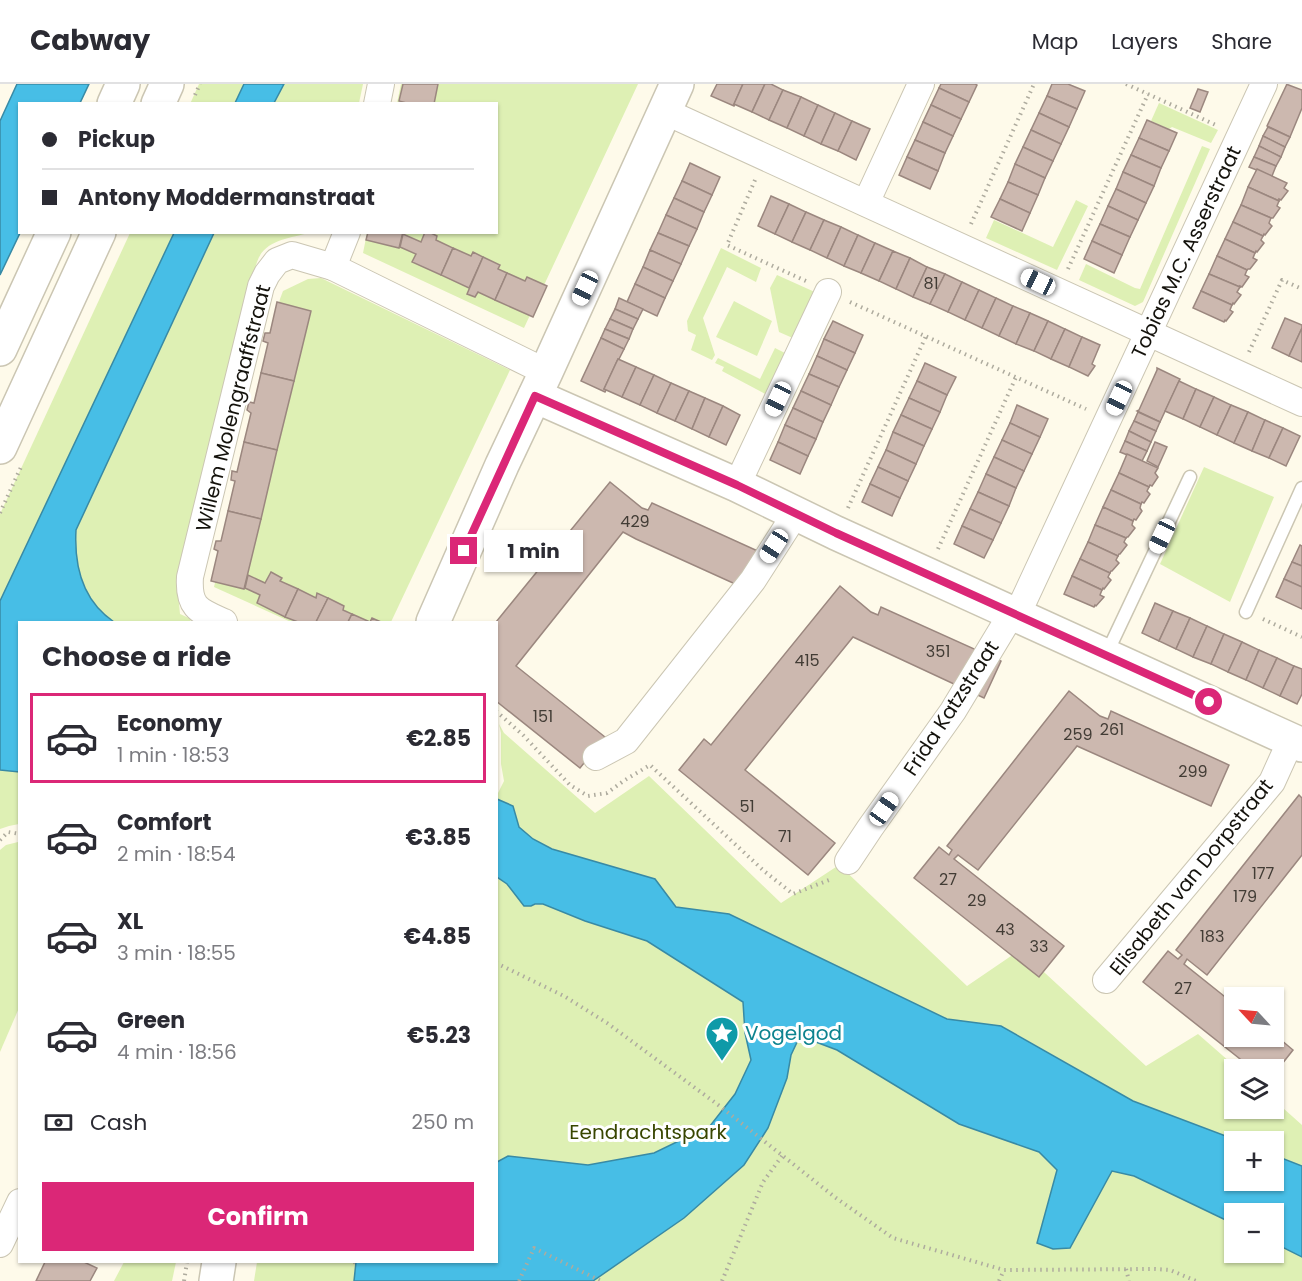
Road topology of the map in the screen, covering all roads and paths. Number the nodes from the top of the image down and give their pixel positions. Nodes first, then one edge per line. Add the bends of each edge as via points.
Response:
1 (123, 84) edge
2 (167, 84) edge
3 (381, 84) edge
4 (921, 84) edge
5 (1034, 84) edge
6 (1126, 84) edge
7 (1264, 84) edge
8 (1148, 94) junction
9 (671, 98) edge
10 (115, 102) edge
11 (159, 102) edge
12 (376, 102) edge
13 (1239, 136) junction
14 (765, 157) junction
15 (866, 203) junction
16 (53, 234) edge
17 (98, 234) edge
18 (346, 234) edge
19 (960, 247) junction
20 (333, 267) junction
21 (1302, 289) edge
22 (1058, 291) junction
23 (828, 292) junction
24 (1149, 333) junction
25 (926, 336) junction
26 (0, 349) edge
27 (1239, 374) junction
28 (1016, 377) junction
29 (541, 384) junction
30 (1302, 403) edge
31 (1109, 420) junction
32 (0, 447) edge
33 (1190, 477) dead end
34 (737, 485) junction
35 (1302, 488) edge
36 (796, 513) junction
37 (836, 533) junction
38 (926, 574) junction
39 (1246, 612) joint
40 (1015, 614) junction
41 (213, 617) edge
42 (433, 621) edge
43 (1302, 637) edge
44 (1106, 656) junction
45 (498, 713) edge
46 (1297, 742) edge
47 (596, 757) dead end
48 (18, 834) edge
49 (0, 840) edge
50 (848, 861) dead end
51 (829, 880) dead end
52 (498, 964) edge
53 (1106, 980) dead end
54 (782, 1156) junction
55 (18, 1206) edge
56 (0, 1244) edge
57 (187, 1263) edge
58 (219, 1263) edge
59 (356, 1263) edge
60 (359, 1265) dead end
61 (1126, 1269) junction
62 (1004, 1270) junction
63 (184, 1281) edge
64 (216, 1281) edge
65 (519, 1281) edge
66 (601, 1281) edge
67 (722, 1281) edge
68 (999, 1281) edge
69 (1129, 1281) edge
70 (1196, 1281) edge

1 - 10 street
2 - 11 street
3 - 12 street
4 - 15 street
5 - 19 path
6 - 8 path
7 - 13 street, Tobias M.C. Asserstraat
8 - 13 path
8 - 22 path
9 - 14 street
9 - 29 street
13 - 24 street, Tobias M.C. Asserstraat
14 - 15 street
14 - 23 path via 727,245
15 - 19 street
16 - 26 street
17 - 32 street
18 - 20 street
19 - 22 street
20 - 29 street, Willem Molengraaffstraat
20 - 41 street, Willem Molengraaffstraat via 292,255 277,261 261,286 190,578 193,603
21 - 27 path via 1282,280
22 - 24 street
23 - 25 path
23 - 34 street
24 - 27 street
24 - 31 street, Tobias M.C. Asserstraat
25 - 28 path
25 - 37 path
27 - 30 street
28 - 31 path
28 - 38 path
29 - 34 street
29 - 42 street
31 - 40 street, Tobias M.C. Asserstraat
33 - 44 lane
34 - 36 street
35 - 39 lane
36 - 37 street
36 - 47 street via 753,580 626,741
37 - 38 street
38 - 40 street
39 - 43 path
40 - 44 street
40 - 50 street, Frida Katzstraat
44 - 46 street
45 - 51 path via 570,785 588,796 607,793 650,765 793,894
46 - 53 street, Elisabeth van Dorpstraat via 1272,782
48 - 49 path via 8,832
52 - 54 path via 564,996 607,1023
54 - 62 path via 893,1238
54 - 67 path via 763,1182
55 - 56 street
57 - 63 path
58 - 64 street
59 - 60 path
61 - 62 path
61 - 69 path
61 - 70 path via 1170,1270
62 - 68 path
65 - 66 path via 534,1248

